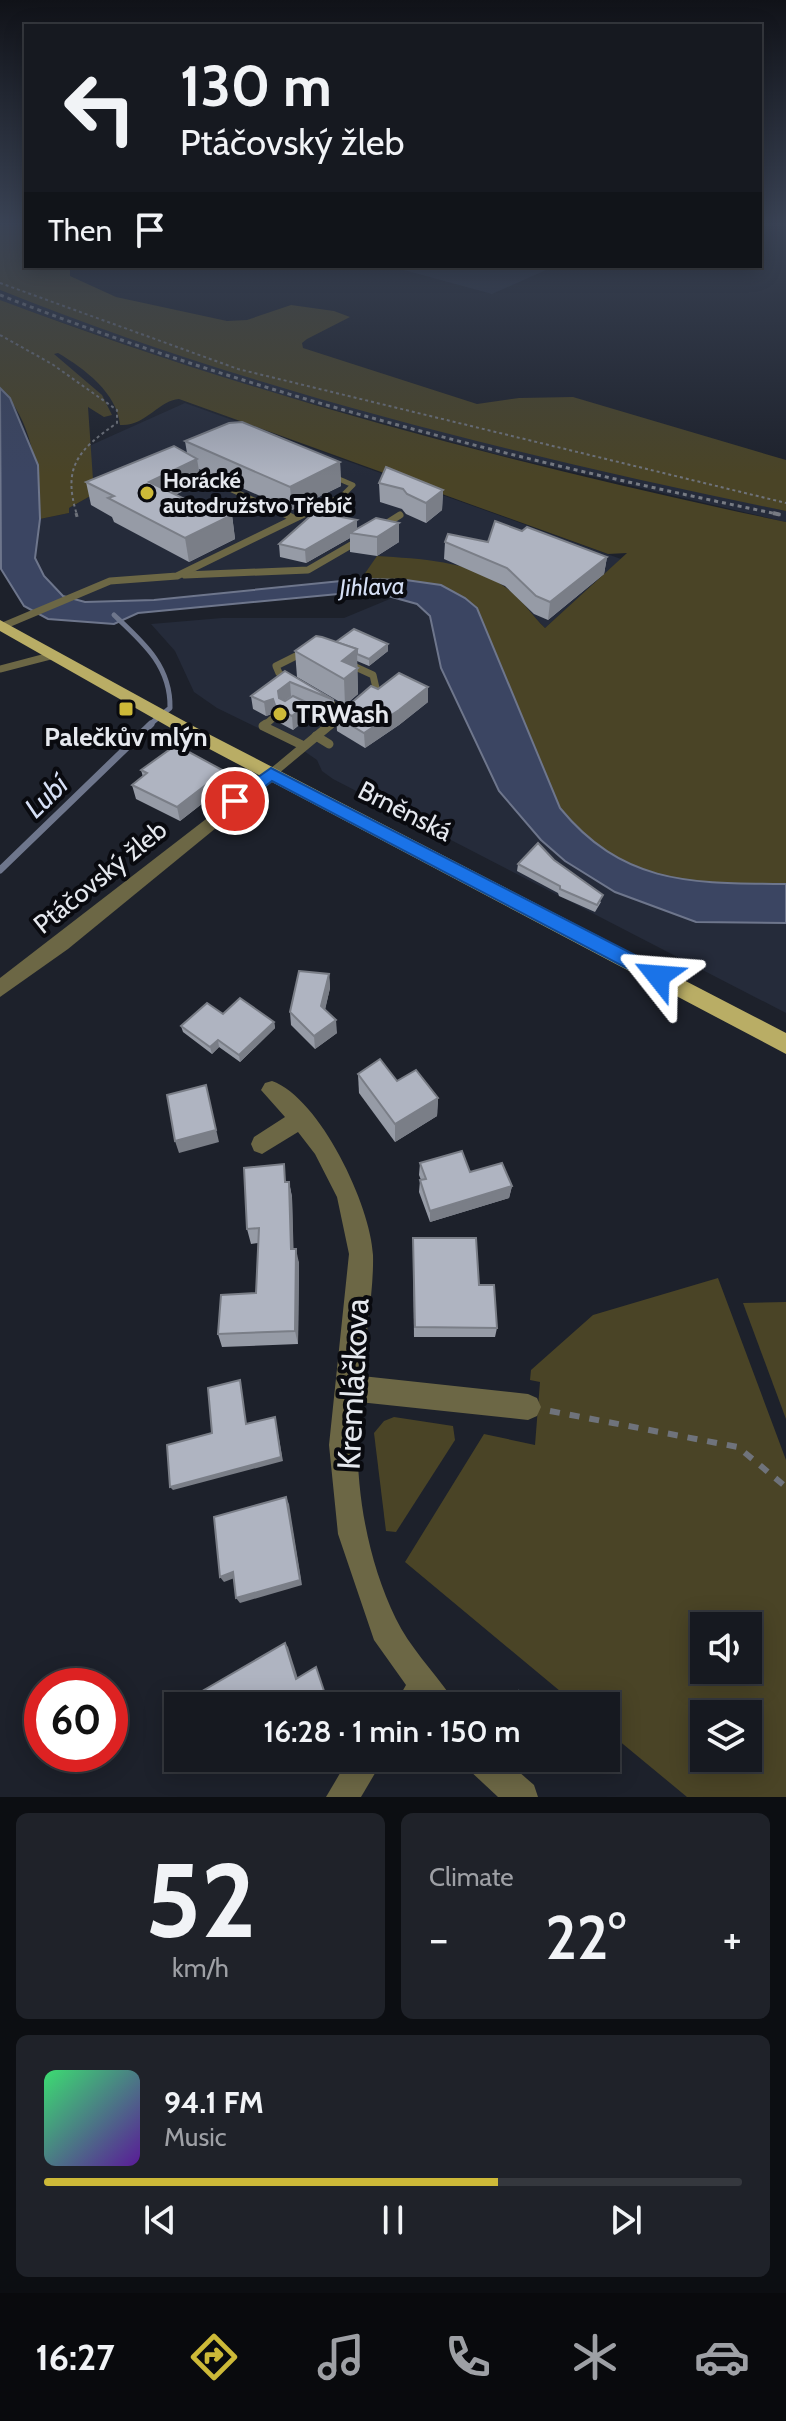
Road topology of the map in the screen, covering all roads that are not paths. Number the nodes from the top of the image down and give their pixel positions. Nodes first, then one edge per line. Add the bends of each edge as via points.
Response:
1 (183, 468) edge
2 (326, 474) edge
3 (400, 515) dead end
4 (293, 518) junction
5 (377, 529) edge
6 (366, 536) edge
7 (177, 576) junction
8 (2, 626) edge
9 (311, 652) edge
10 (54, 655) junction
11 (334, 658) edge
12 (0, 669) edge
13 (300, 687) edge
14 (312, 693) edge
15 (294, 702) edge
16 (345, 712) junction
17 (272, 719) edge
18 (333, 722) junction
19 (316, 736) junction
20 (329, 744) dead end
21 (304, 746) junction
22 (271, 774) junction
23 (0, 989) edge
24 (786, 1044) edge
25 (272, 1090) dead end
26 (301, 1118) junction
27 (262, 1144) dead end
28 (348, 1388) junction
29 (528, 1407) road end
30 (420, 1692) edge
31 (359, 1772) edge
32 (494, 1772) edge
33 (342, 1797) edge
34 (522, 1797) edge

1 - 4 lane
2 - 4 lane via 353,485 342,496
3 - 5 lane
4 - 7 lane
6 - 7 lane via 308,570
7 - 8 lane via 110,581
8 - 10 main road, Brněnská
9 - 13 lane via 276,666
10 - 12 lane
10 - 22 main road, Brněnská
11 - 16 lane via 375,680 368,698
14 - 16 lane
15 - 18 lane
16 - 18 lane
17 - 21 lane via 263,726
18 - 19 lane
19 - 20 lane
19 - 21 lane
21 - 22 lane
22 - 23 street, Ptáčovský žleb
22 - 24 main road, Brněnská
25 - 26 street, Kremláčkova
26 - 27 street
26 - 28 street, Kremláčkova via 348,1195 361,1254
28 - 29 street
28 - 30 street, Kremláčkova via 342,1445 352,1534 385,1629
31 - 33 street
32 - 34 street

